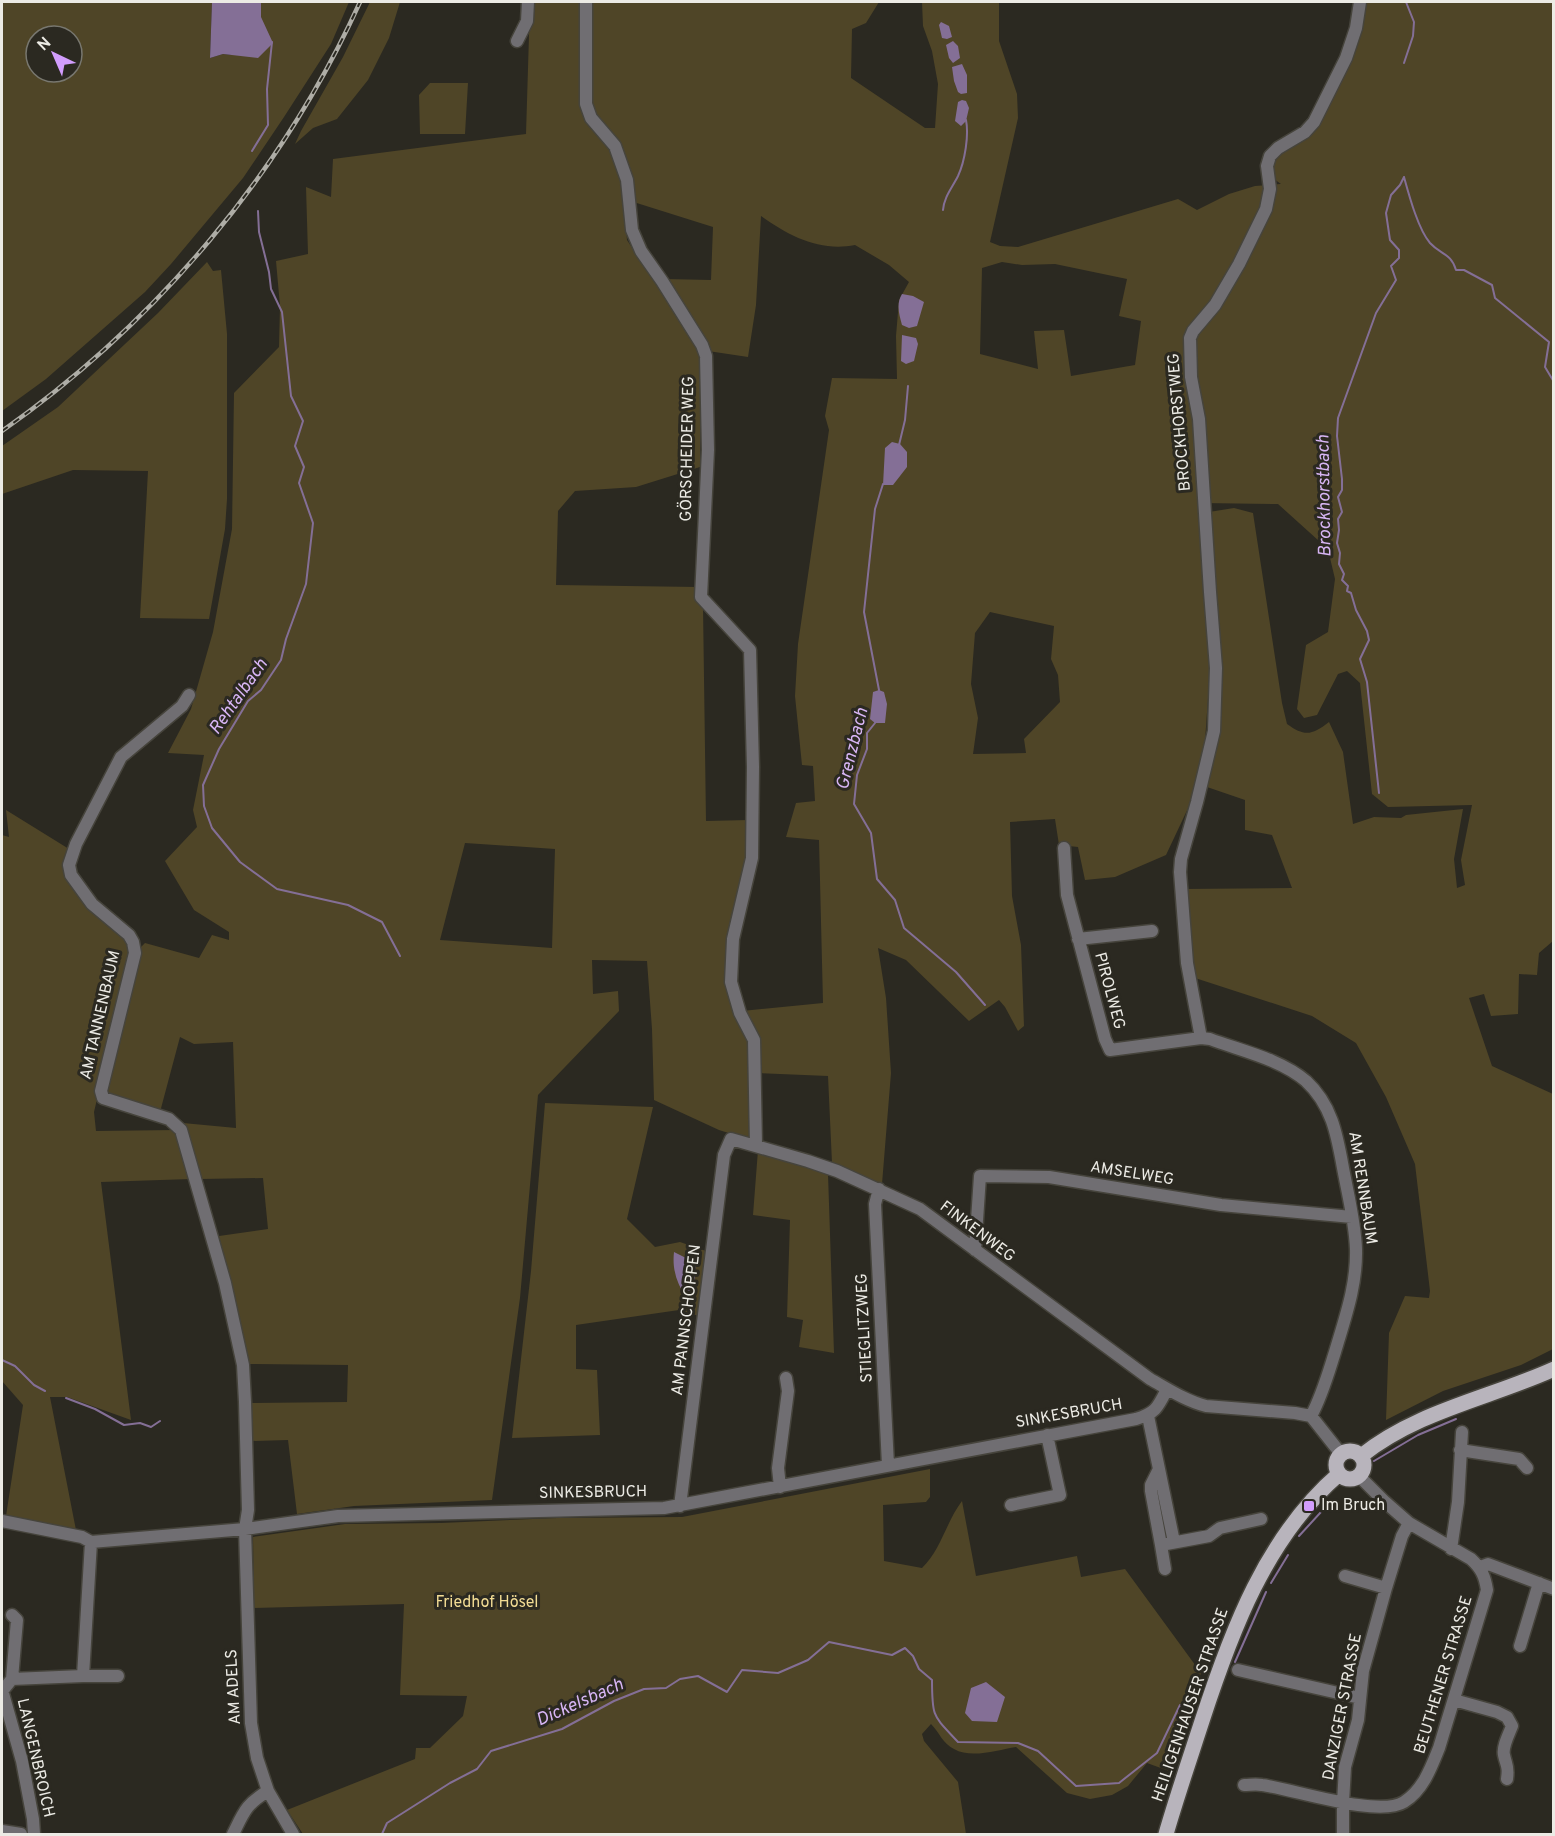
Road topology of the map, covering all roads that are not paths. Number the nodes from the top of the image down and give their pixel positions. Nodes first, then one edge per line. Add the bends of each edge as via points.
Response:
1 (528, 2) edge
2 (586, 2) edge
3 (1360, 2) edge
4 (517, 41) dead end
5 (189, 695) dead end
6 (1064, 848) dead end
7 (1152, 931) dead end
8 (1078, 939) junction
9 (1201, 1038) junction
10 (1110, 1050) joint
11 (731, 1139) joint
12 (756, 1145) junction
13 (879, 1189) junction
14 (1352, 1217) junction
15 (975, 1250) junction
16 (1554, 1369) edge
17 (786, 1378) dead end
18 (1167, 1389) junction
19 (1148, 1416) junction
20 (1311, 1416) junction
21 (1462, 1432) dead end
22 (1047, 1435) junction
23 (1460, 1450) junction
24 (1341, 1454) junction
25 (1361, 1456) junction
26 (888, 1465) junction
27 (1527, 1468) dead end
28 (1339, 1474) junction
29 (1359, 1476) junction
30 (780, 1486) junction
31 (1011, 1505) dead end
32 (680, 1506) junction
33 (1261, 1519) dead end
34 (2, 1521) edge
35 (1409, 1523) junction
36 (245, 1529) junction
37 (91, 1542) junction
38 (1167, 1543) junction
39 (1451, 1549) junction
40 (1480, 1567) junction
41 (1165, 1569) dead end
42 (1345, 1576) dead end
43 (1539, 1583) junction
44 (1386, 1588) junction
45 (1554, 1589) edge
46 (12, 1615) dead end
47 (1520, 1647) dead end
48 (1238, 1670) dead end
49 (82, 1676) junction
50 (118, 1676) dead end
51 (12, 1679) junction
52 (2, 1690) edge
53 (1360, 1698) junction
54 (1454, 1700) junction
55 (1507, 1779) dead end
56 (1244, 1785) dead end
57 (268, 1791) junction
58 (1343, 1803) junction
59 (3, 1832) edge
60 (21, 1834) edge
61 (34, 1834) edge
62 (233, 1834) edge
63 (293, 1834) edge
64 (1166, 1834) edge
65 (1343, 1834) edge

1 - 4 street via 527,21
2 - 12 street, GÖRSCHEIDER WEG via 586,104 591,118 615,146 627,180 632,230 641,251 706,356 708,450 701,597 750,650 752,858 733,939 731,982 754,1041
3 - 9 street, BROCKHORSTWEG via 1346,58 1314,122 1270,156 1266,209 1239,264 1190,338 1216,677 1214,731 1181,859 1187,963
5 - 36 street, AM TANNENBAUM via 182,706 121,757 69,865 71,875 92,904 129,935 135,953 101,1091 103,1098 169,1119 181,1130 225,1282 243,1365 248,1510
6 - 8 street, PIROLWEG via 1067,895
7 - 8 street, PIROLWEG
8 - 10 street, PIROLWEG
9 - 10 street, AM RENNBAUM
9 - 14 street, AM RENNBAUM via 1281,1065 1306,1082 1324,1103 1335,1126
11 - 12 street, FINKENWEG
11 - 32 street, AM PANNSCHOPPEN via 724,1155
12 - 13 street, FINKENWEG
13 - 15 street, FINKENWEG via 920,1209
13 - 26 street, STIEGLITZWEG via 875,1204
14 - 15 street, AMSELWEG via 1221,1205 1049,1177 980,1176
14 - 20 street, AM RENNBAUM via 1354,1280 1320,1400
15 - 18 street, FINKENWEG
16 - 25 main road via 1435,1413
17 - 30 street
18 - 19 street, SINKESBRUCH via 1156,1410
18 - 20 street, FINKENWEG via 1206,1407
19 - 22 street, SINKESBRUCH
19 - 38 street via 1159,1469
20 - 24 street
21 - 23 street
22 - 26 street, SINKESBRUCH
22 - 31 street via 1060,1495
23 - 27 street via 1519,1459
23 - 39 street
24 - 25 main road via 1353,1451
24 - 28 main road via 1336,1464
25 - 29 main road via 1365,1466
26 - 30 street, SINKESBRUCH
28 - 29 main road via 1349,1479
28 - 64 main road, HEILIGENHAUSER STRASSE via 1283,1540 1245,1608 1221,1665
29 - 35 street
30 - 32 street, SINKESBRUCH
32 - 36 street, SINKESBRUCH via 338,1516
33 - 38 street via 1220,1528 1209,1536
34 - 37 street, SINKESBRUCH
35 - 39 street
35 - 44 street, DANZIGER STRASSE
36 - 37 street, SINKESBRUCH
36 - 57 street, AM ADELS via 251,1723
37 - 49 street
38 - 41 street
39 - 40 street
40 - 43 street via 1488,1564
40 - 54 street, BEUTHENER STRASSE via 1487,1590
42 - 44 street
43 - 45 street
43 - 47 street
44 - 53 street, DANZIGER STRASSE via 1363,1671
46 - 51 street via 17,1620
48 - 53 street
49 - 50 street
49 - 51 street
51 - 52 street
52 - 61 street, LANGENBROICH via 22,1761
53 - 58 street, DANZIGER STRASSE via 1345,1767
54 - 55 street via 1507,1717 1512,1726 1503,1750 1509,1769
54 - 58 street, BEUTHENER STRASSE via 1431,1770 1413,1794 1396,1805
56 - 58 street, BEUTHENER STRASSE via 1261,1785
57 - 62 street via 246,1807
57 - 63 street, AM ADELS
58 - 65 street, DANZIGER STRASSE
59 - 60 street

